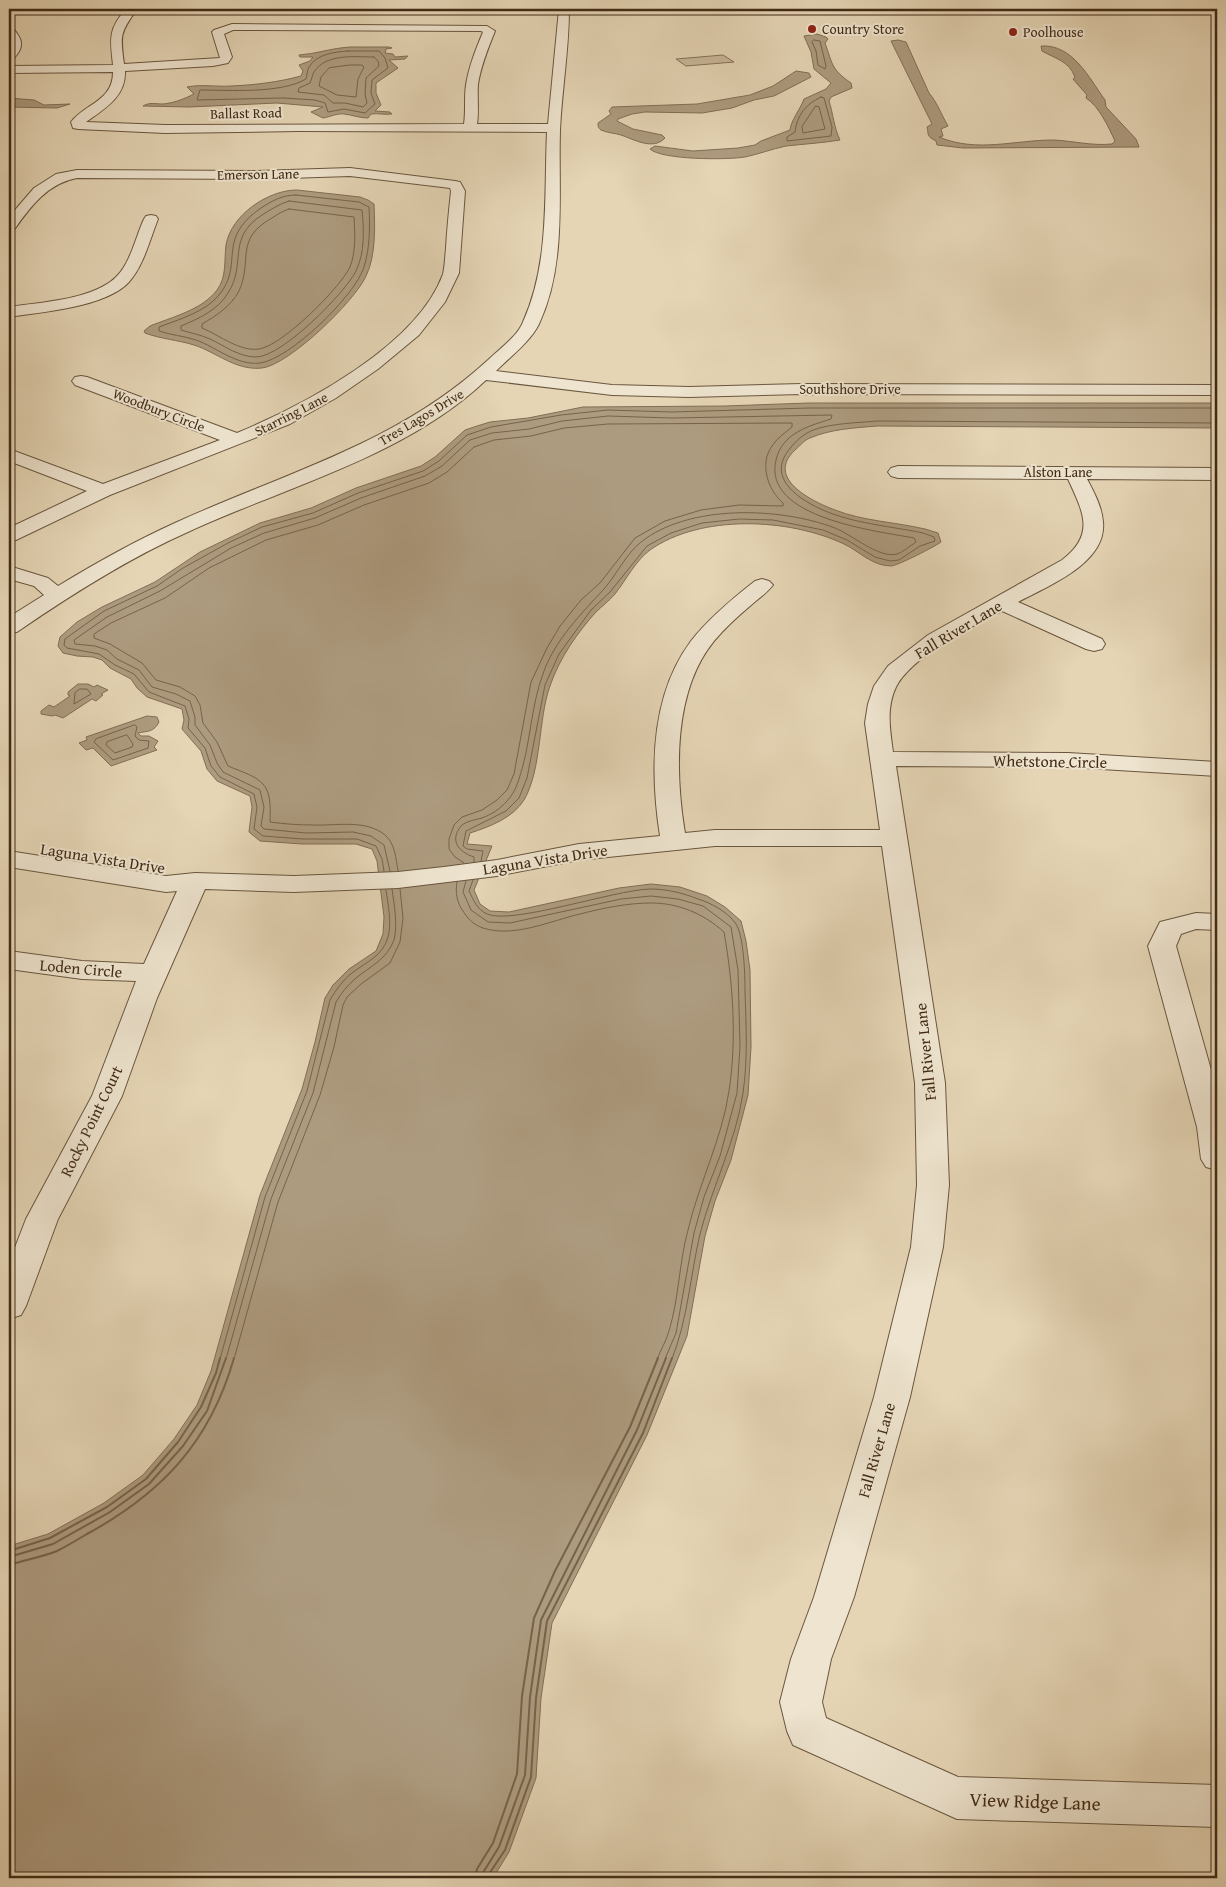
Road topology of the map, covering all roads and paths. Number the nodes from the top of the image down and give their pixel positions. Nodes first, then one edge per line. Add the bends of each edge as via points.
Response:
1 (132, 9) edge
2 (564, 9) edge
3 (9, 30) edge
4 (9, 58) edge
5 (118, 68) junction
6 (9, 70) edge
7 (470, 128) junction
8 (554, 128) junction
9 (455, 185) joint
10 (151, 219) dead end
11 (11, 222) edge
12 (9, 312) edge
13 (484, 375) junction
14 (81, 381) dead end
15 (1217, 390) edge
16 (237, 440) junction
17 (9, 455) edge
18 (898, 472) dead end
19 (1074, 472) junction
20 (1217, 474) edge
21 (103, 491) junction
22 (9, 536) edge
23 (9, 572) edge
24 (762, 585) dead end
25 (9, 586) edge
26 (57, 595) junction
27 (1003, 603) junction
28 (9, 627) edge
29 (1094, 644) dead end
30 (883, 759) junction
31 (1217, 769) edge
32 (895, 838) junction
33 (674, 841) junction
34 (9, 843) edge
35 (9, 859) edge
36 (195, 881) junction
37 (1217, 922) edge
38 (9, 960) edge
39 (154, 973) junction
40 (1215, 1127) edge
41 (1217, 1159) edge
42 (9, 1306) edge
43 (808, 1731) joint
44 (1217, 1806) edge

1 - 5 street, Ballast Road via 116,32
2 - 8 street, Tres Lagos Drive
3 - 4 street via 16,41 16,48
5 - 6 street
5 - 7 street, Ballast Road via 116,89 94,111 77,122 78,125 165,129 298,126
5 - 7 street via 224,61 226,57 218,32 232,27 483,28 489,31 472,86
7 - 8 street, Ballast Road
8 - 13 street, Tres Lagos Drive via 549,256 542,291 530,325
9 - 11 street, Emerson Lane via 350,172 77,174 60,177 27,203
9 - 16 street, Starring Lane via 458,190 451,272 437,302 412,332 330,394 284,420
10 - 12 street via 126,276 117,286 62,303
13 - 15 street, Southshore Drive via 612,390 690,392 802,389
13 - 26 street, Tres Lagos Drive via 439,408 369,448 183,527
14 - 16 street, Woodbury Circle
16 - 21 street, Starring Lane
17 - 21 street
18 - 19 street, Alston Lane
19 - 20 street, Alston Lane
19 - 27 street, Fall River Lane via 1093,520 1092,538 1081,554 1064,568
21 - 22 street, Starring Lane
23 - 26 street via 41,582
24 - 33 street via 707,635 690,659 679,684 672,714 666,782
25 - 26 street via 26,592
26 - 28 street, Tres Lagos Drive
27 - 29 street
27 - 30 street, Fall River Lane via 935,640 903,663 886,684 878,704 877,723
30 - 31 street, Whetstone Circle via 1068,760
30 - 32 street, Fall River Lane
32 - 33 street, Laguna Vista Drive via 760,837
32 - 43 street, Fall River Lane via 930,1083 933,1185 927,1246 892,1397 834,1598 811,1659 801,1702
33 - 36 street, Laguna Vista Drive via 578,852 497,868 398,880 275,884
34 - 36 street, Laguna Vista Drive via 174,870
35 - 36 street, Laguna Vista Drive via 166,884
36 - 39 street, Rocky Point Court
37 - 40 street via 1196,920 1170,928 1162,946
38 - 39 street, Loden Circle via 82,970
39 - 42 street, Rocky Point Court via 107,1096 42,1219
40 - 41 street
43 - 44 street, View Ridge Lane via 957,1798

